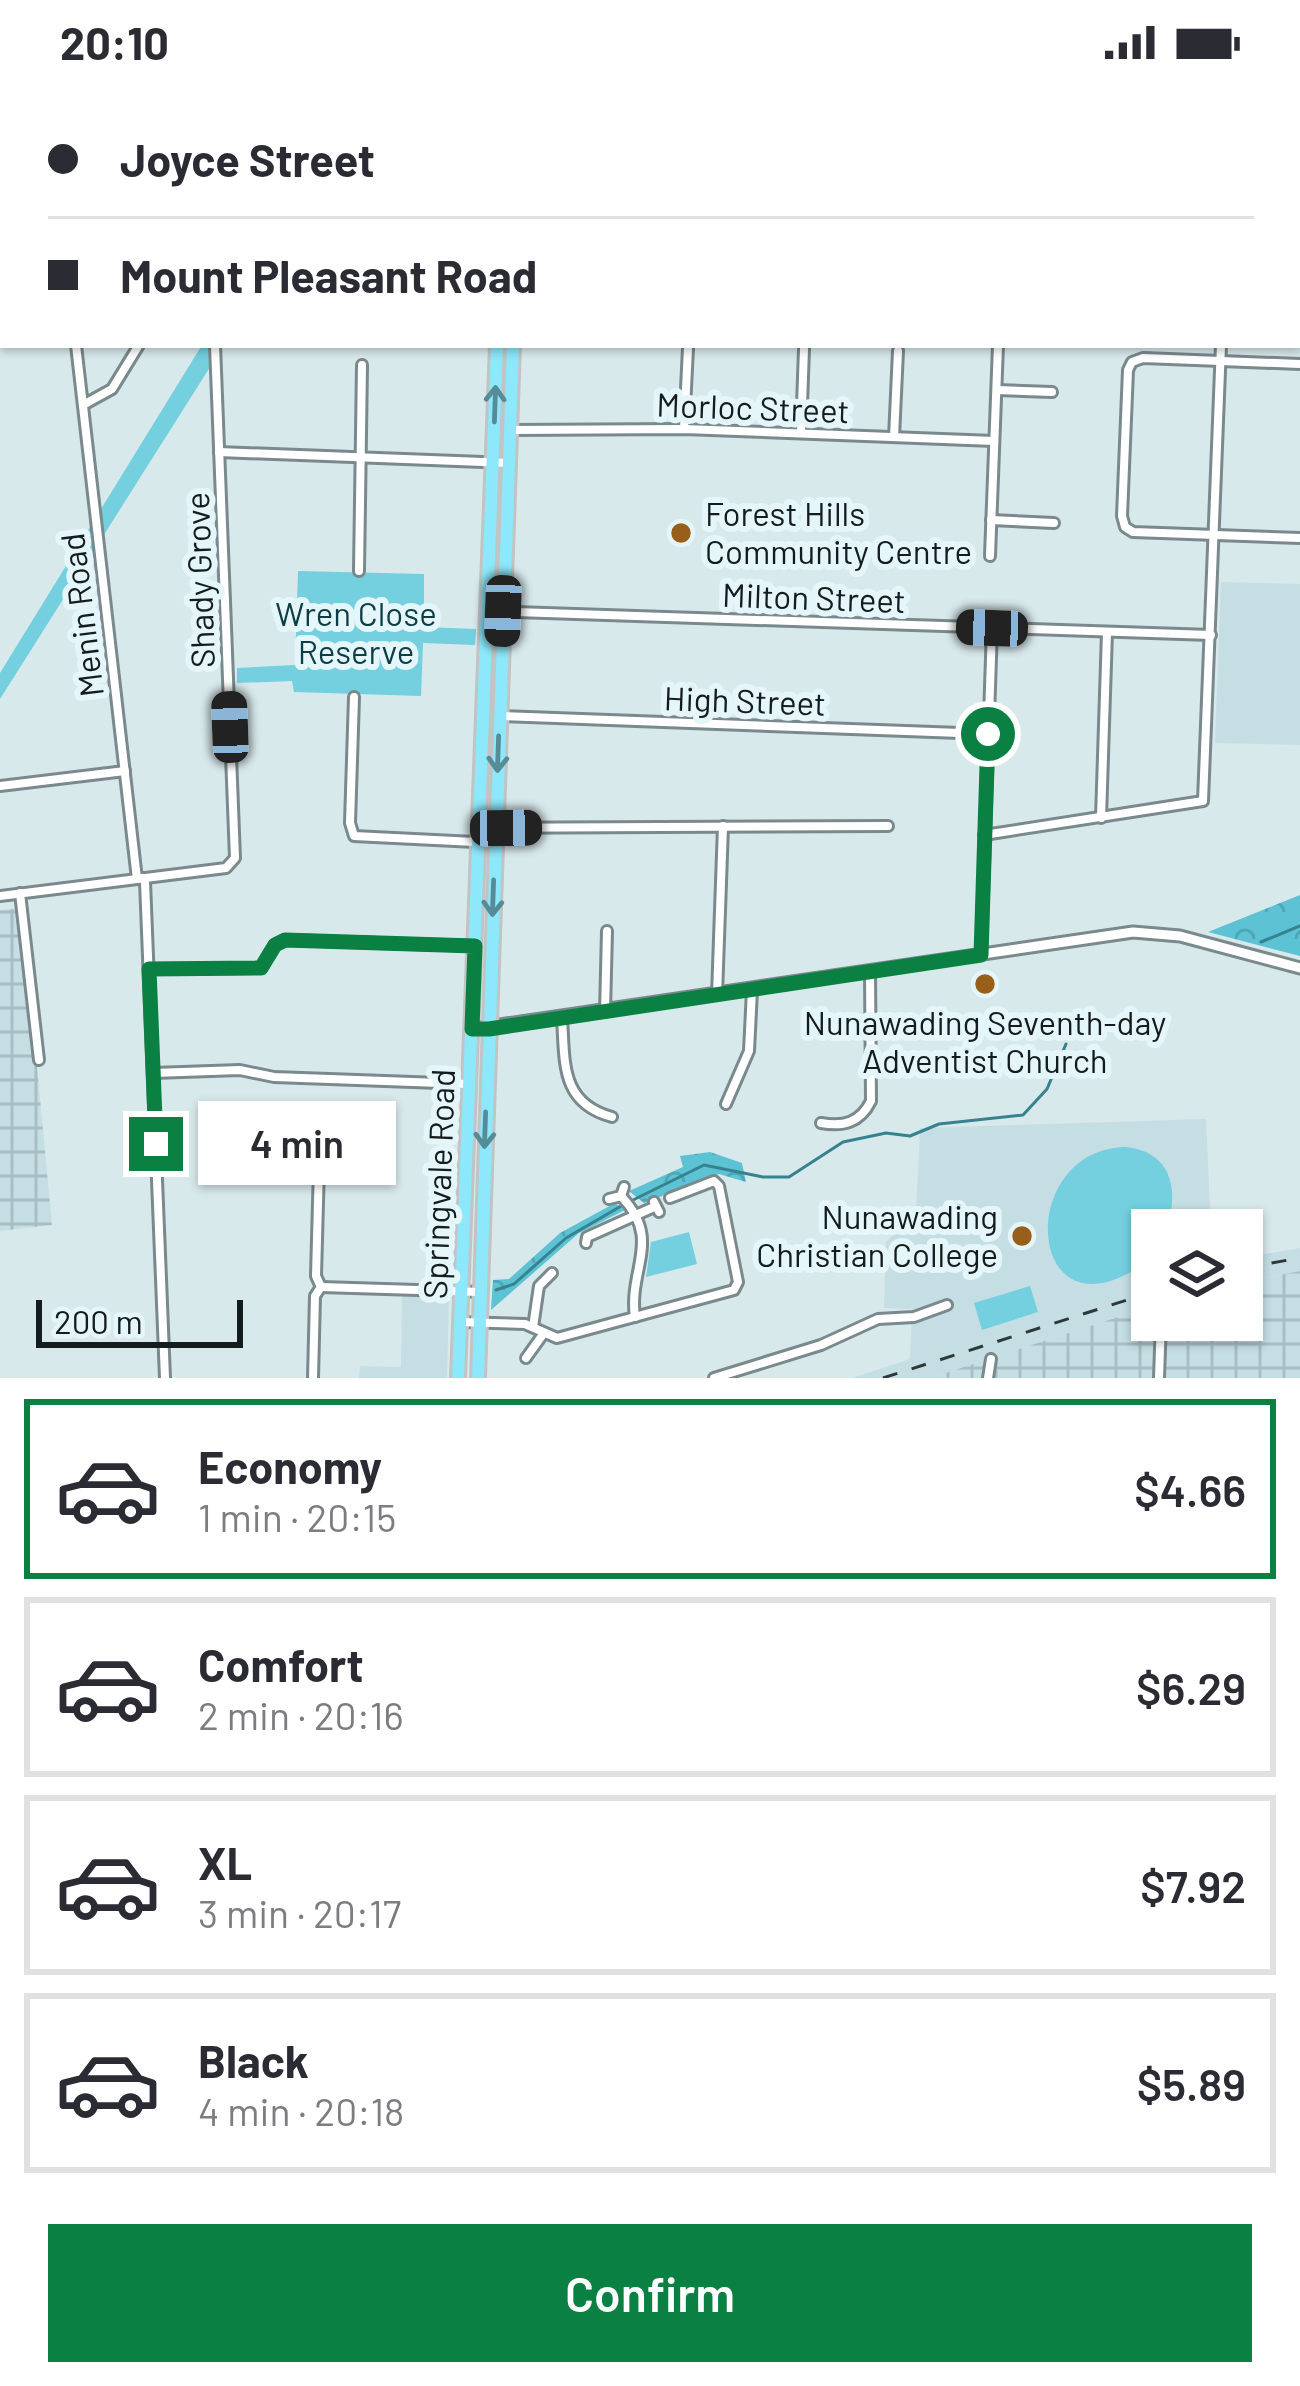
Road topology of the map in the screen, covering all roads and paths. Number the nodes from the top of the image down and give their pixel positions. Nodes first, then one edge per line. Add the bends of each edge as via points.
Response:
1 (76, 348) edge
2 (137, 348) edge
3 (215, 348) edge
4 (497, 348) edge
5 (513, 348) edge
6 (688, 348) dead end
7 (998, 348) edge
8 (1221, 348) edge
9 (804, 350) dead end
10 (898, 351) dead end
11 (1221, 361) junction
12 (1300, 364) edge
13 (362, 365) dead end
14 (997, 390) junction
15 (1052, 392) dead end
16 (83, 406) junction
17 (684, 429) junction
18 (510, 430) junction
19 (801, 433) junction
20 (894, 437) junction
21 (994, 441) junction
22 (219, 452) junction
23 (358, 457) junction
24 (493, 462) junction
25 (509, 463) junction
26 (992, 520) junction
27 (1054, 523) dead end
28 (1214, 535) junction
29 (1300, 538) edge
30 (990, 556) dead end
31 (359, 571) dead end
32 (487, 611) junction
33 (503, 611) junction
34 (992, 628) junction
35 (1107, 632) junction
36 (1211, 635) junction
37 (354, 697) dead end
38 (500, 716) junction
39 (988, 734) junction
40 (124, 771) junction
41 (0, 786) edge
42 (1101, 818) junction
43 (723, 826) junction
44 (888, 826) dead end
45 (496, 828) junction
46 (479, 835) junction
47 (984, 835) junction
48 (495, 843) junction
49 (139, 878) junction
50 (20, 893) junction
51 (0, 896) edge
52 (607, 932) dead end
53 (475, 946) junction
54 (981, 955) junction
55 (1300, 968) edge
56 (149, 969) junction
57 (870, 972) junction
58 (752, 990) junction
59 (717, 995) junction
60 (605, 1012) junction
61 (562, 1018) junction
62 (472, 1029) junction
63 (489, 1029) junction
64 (39, 1060) dead end
65 (153, 1073) junction
66 (470, 1084) junction
67 (725, 1104) dead end
68 (612, 1117) dead end
69 (821, 1123) dead end
70 (316, 1156) dead end
71 (670, 1198) dead end
72 (609, 1199) dead end
73 (656, 1207) dead end
74 (636, 1214) junction
75 (585, 1238) dead end
76 (552, 1273) dead end
77 (321, 1287) junction
78 (462, 1291) junction
79 (481, 1292) junction
80 (947, 1305) dead end
81 (635, 1317) junction
82 (460, 1322) junction
83 (480, 1322) junction
84 (533, 1327) junction
85 (544, 1334) junction
86 (1161, 1341) edge
87 (526, 1358) dead end
88 (991, 1359) dead end
89 (165, 1378) edge
90 (313, 1378) edge
91 (458, 1378) edge
92 (478, 1378) edge
93 (714, 1378) edge
94 (988, 1378) edge
95 (1160, 1378) edge

1 - 16 street, Menin Road
2 - 16 street via 112,389
3 - 22 street, Shady Grove
24 -> 4 highway, Springvale Road
5 - 18 highway, Springvale Road
6 - 17 street
7 - 14 street
8 - 11 street
9 - 19 street
10 - 20 street
11 - 12 street
11 - 28 street
11 - 28 street via 1143,358 1128,370 1125,527
13 - 23 street
14 - 15 street
14 - 21 street
16 - 40 street, Menin Road
17 - 18 street, Morloc Street
17 - 19 street, Morloc Street
18 - 25 highway, Springvale Road
19 - 20 street, Morloc Street
20 - 21 street, Morloc Street
21 - 26 street
22 - 23 street
22 - 49 street, Shady Grove via 235,858 226,868
23 - 24 street
23 - 31 street
24 - 25 street
24 - 32 highway, Springvale Road
25 - 33 highway, Springvale Road
26 - 27 street
26 - 30 street
28 - 29 street
28 - 36 street
32 - 33 street, Milton Street
32 - 46 highway, Springvale Road
33 - 34 street, Milton Street
33 - 38 highway, Springvale Road
34 - 35 street, Milton Street
34 - 39 street
35 - 36 street, Milton Street
35 - 42 street
36 - 42 street via 1205,795 1198,804
37 - 46 street via 354,836
38 - 39 street, High Street
38 -> 45 highway, Springvale Road
39 - 47 street
40 - 41 street
40 - 49 street, Menin Road
42 - 47 street
43 - 44 street
43 - 45 street
43 - 59 street
45 - 46 street
45 - 48 highway, Springvale Road
46 - 48 street
46 - 53 highway, Springvale Road
47 - 54 street
48 -> 63 highway, Springvale Road
49 - 50 street
49 - 56 street, Menin Road via 146,882
50 - 51 street
50 - 64 street
52 - 60 street
53 - 56 street via 285,940 261,968
53 - 62 highway, Springvale Road
54 - 55 street via 1144,932
54 - 57 street
56 - 65 street, Menin Road
57 - 58 street
57 - 69 street via 871,1101 851,1123
58 - 59 street
58 - 67 street via 749,1051
59 - 60 street
60 - 61 street
61 - 63 street
61 - 68 street via 572,1088 594,1112
62 - 63 street
62 - 66 highway, Springvale Road
63 -> 79 highway, Springvale Road
65 - 66 street via 240,1070
65 - 89 street, Menin Road
66 - 78 highway, Springvale Road
70 - 77 street
71 - 81 street via 718,1180 737,1288
72 - 74 street via 625,1197
73 - 74 street
74 - 75 street
74 - 81 street via 644,1251
76 - 84 street via 538,1278
77 - 78 street
77 - 90 street
78 - 79 street
78 - 82 highway, Springvale Road
79 - 83 highway, Springvale Road
80 - 93 street via 878,1319
81 - 85 street via 557,1338
82 - 83 street
82 - 91 highway, Springvale Road
83 - 84 street
83 - 92 highway, Springvale Road
84 - 85 street
85 - 87 street
86 - 95 street
88 - 94 street

